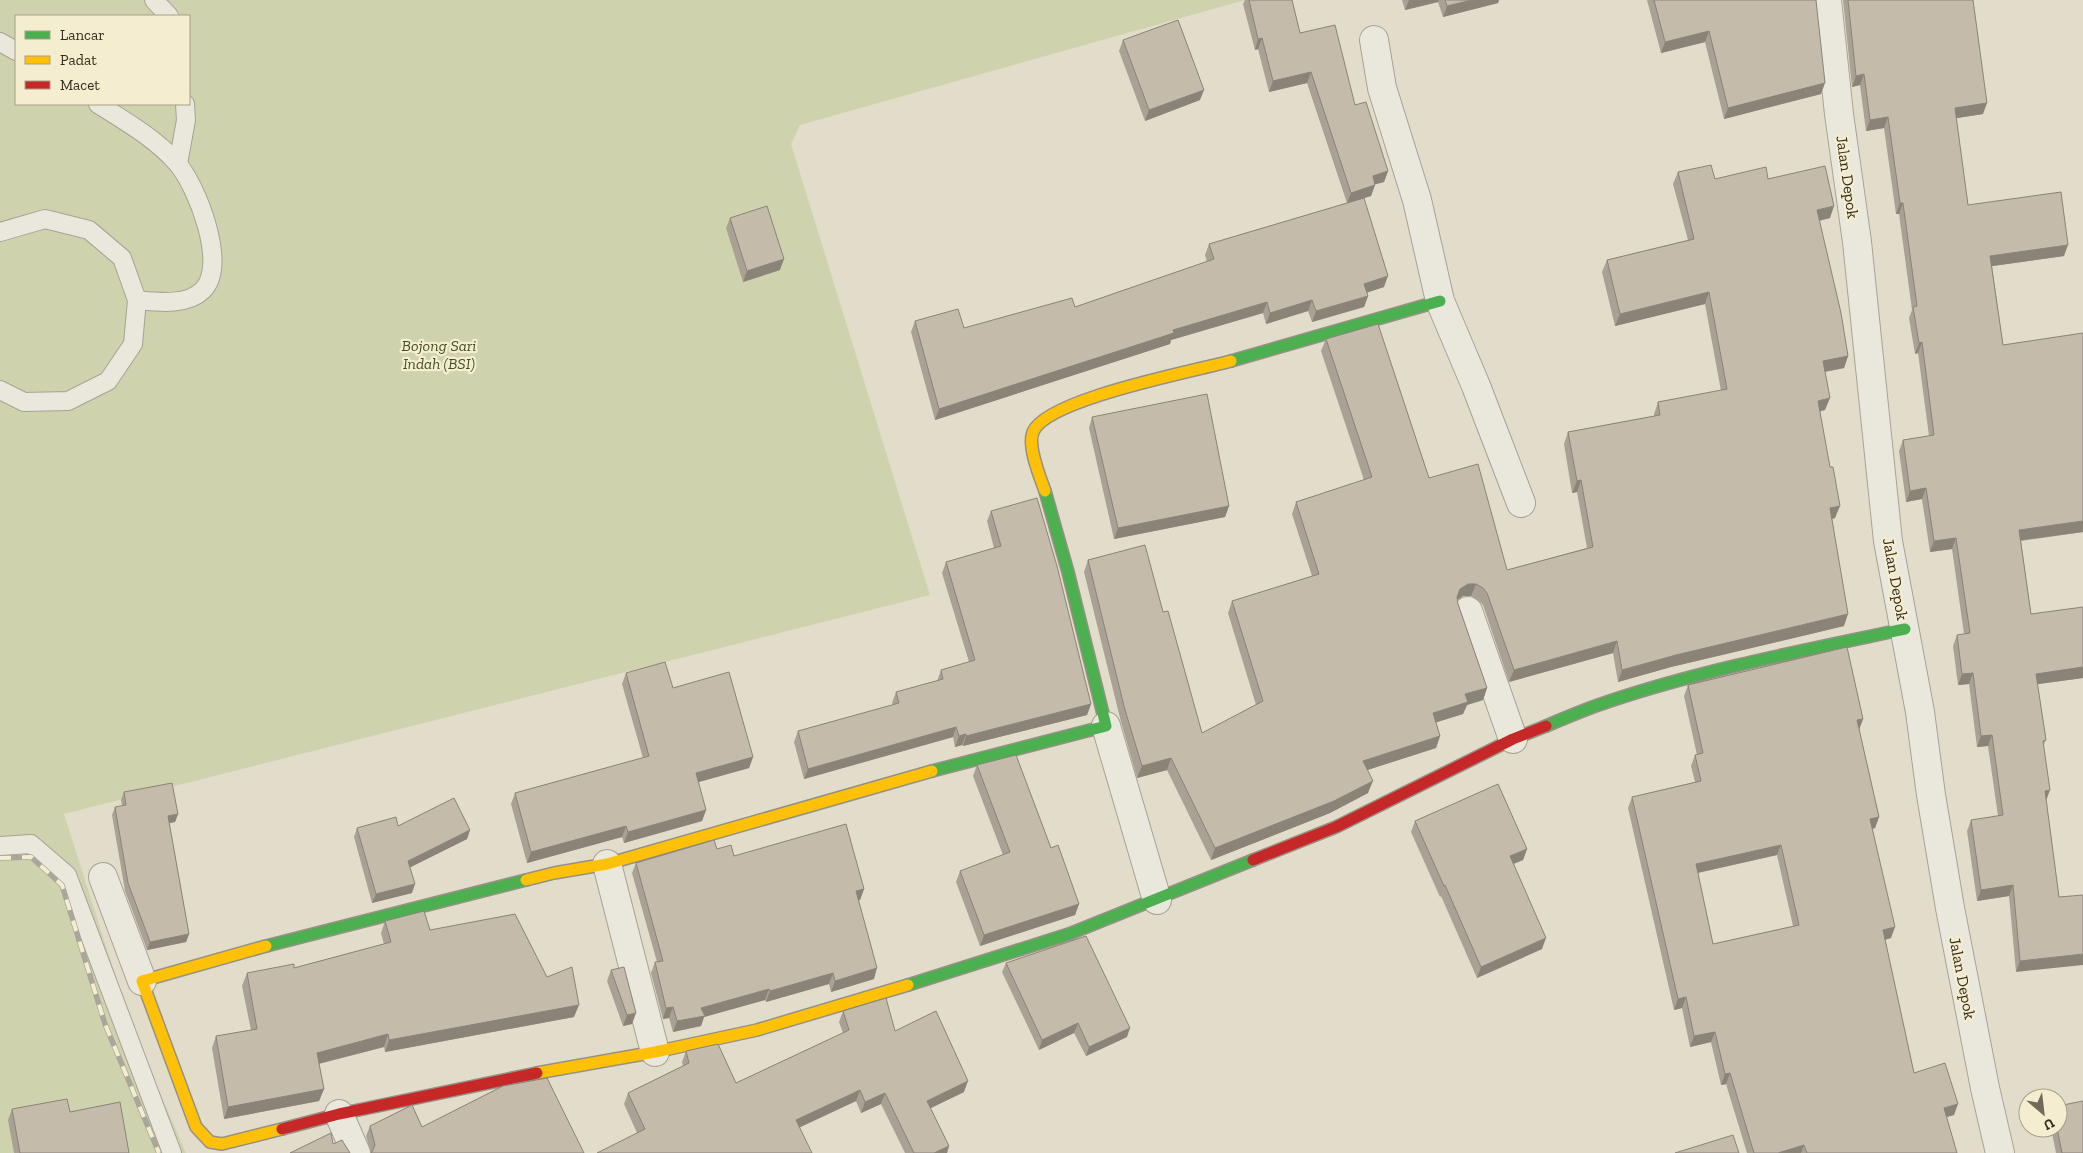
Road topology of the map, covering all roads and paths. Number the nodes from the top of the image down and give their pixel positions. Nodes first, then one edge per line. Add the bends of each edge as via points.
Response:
1 (154, 0) edge
2 (1827, 0) edge
3 (168, 15) edge
4 (1374, 40) dead end
5 (0, 42) edge
6 (15, 50) edge
7 (100, 105) edge
8 (185, 105) edge
9 (178, 164) junction
10 (0, 232) edge
11 (138, 300) junction
12 (1440, 301) junction
13 (0, 390) edge
14 (1521, 503) dead end
15 (1468, 611) dead end
16 (1905, 630) junction
17 (1106, 726) junction
18 (1513, 740) junction
19 (0, 846) edge
20 (607, 864) junction
21 (102, 877) dead end
22 (1157, 900) junction
23 (142, 981) junction
24 (655, 1052) junction
25 (339, 1114) junction
26 (172, 1153) edge
27 (356, 1153) edge
28 (2000, 1153) edge

1 - 3 lane
2 - 16 street, Jalan Depok via 1857,242 1888,541
4 - 12 street via 1382,88 1417,200
5 - 6 lane
7 - 9 lane via 155,141
8 - 9 lane via 186,120
9 - 11 lane via 195,190 204,217 210,242 212,276 202,291 192,297 163,302
10 - 11 lane via 45,219 88,230 122,258
11 - 13 lane via 133,344 108,381 68,402 24,402
12 - 14 street
12 - 17 street via 1217,365 1111,390 1053,414 1033,432 1032,448 1068,572
15 - 18 street
16 - 18 street via 1805,650 1675,682 1609,701
16 - 28 street, Jalan Depok via 1950,908
17 - 20 street via 962,763
17 - 22 street
18 - 22 street via 1336,827
19 - 26 lane via 31,844 67,875
20 - 23 street via 544,876
20 - 24 street
21 - 23 street
22 - 24 street via 1069,934 931,978 757,1030
23 - 25 street via 196,1127 210,1142 222,1144
24 - 25 street
25 - 27 street

